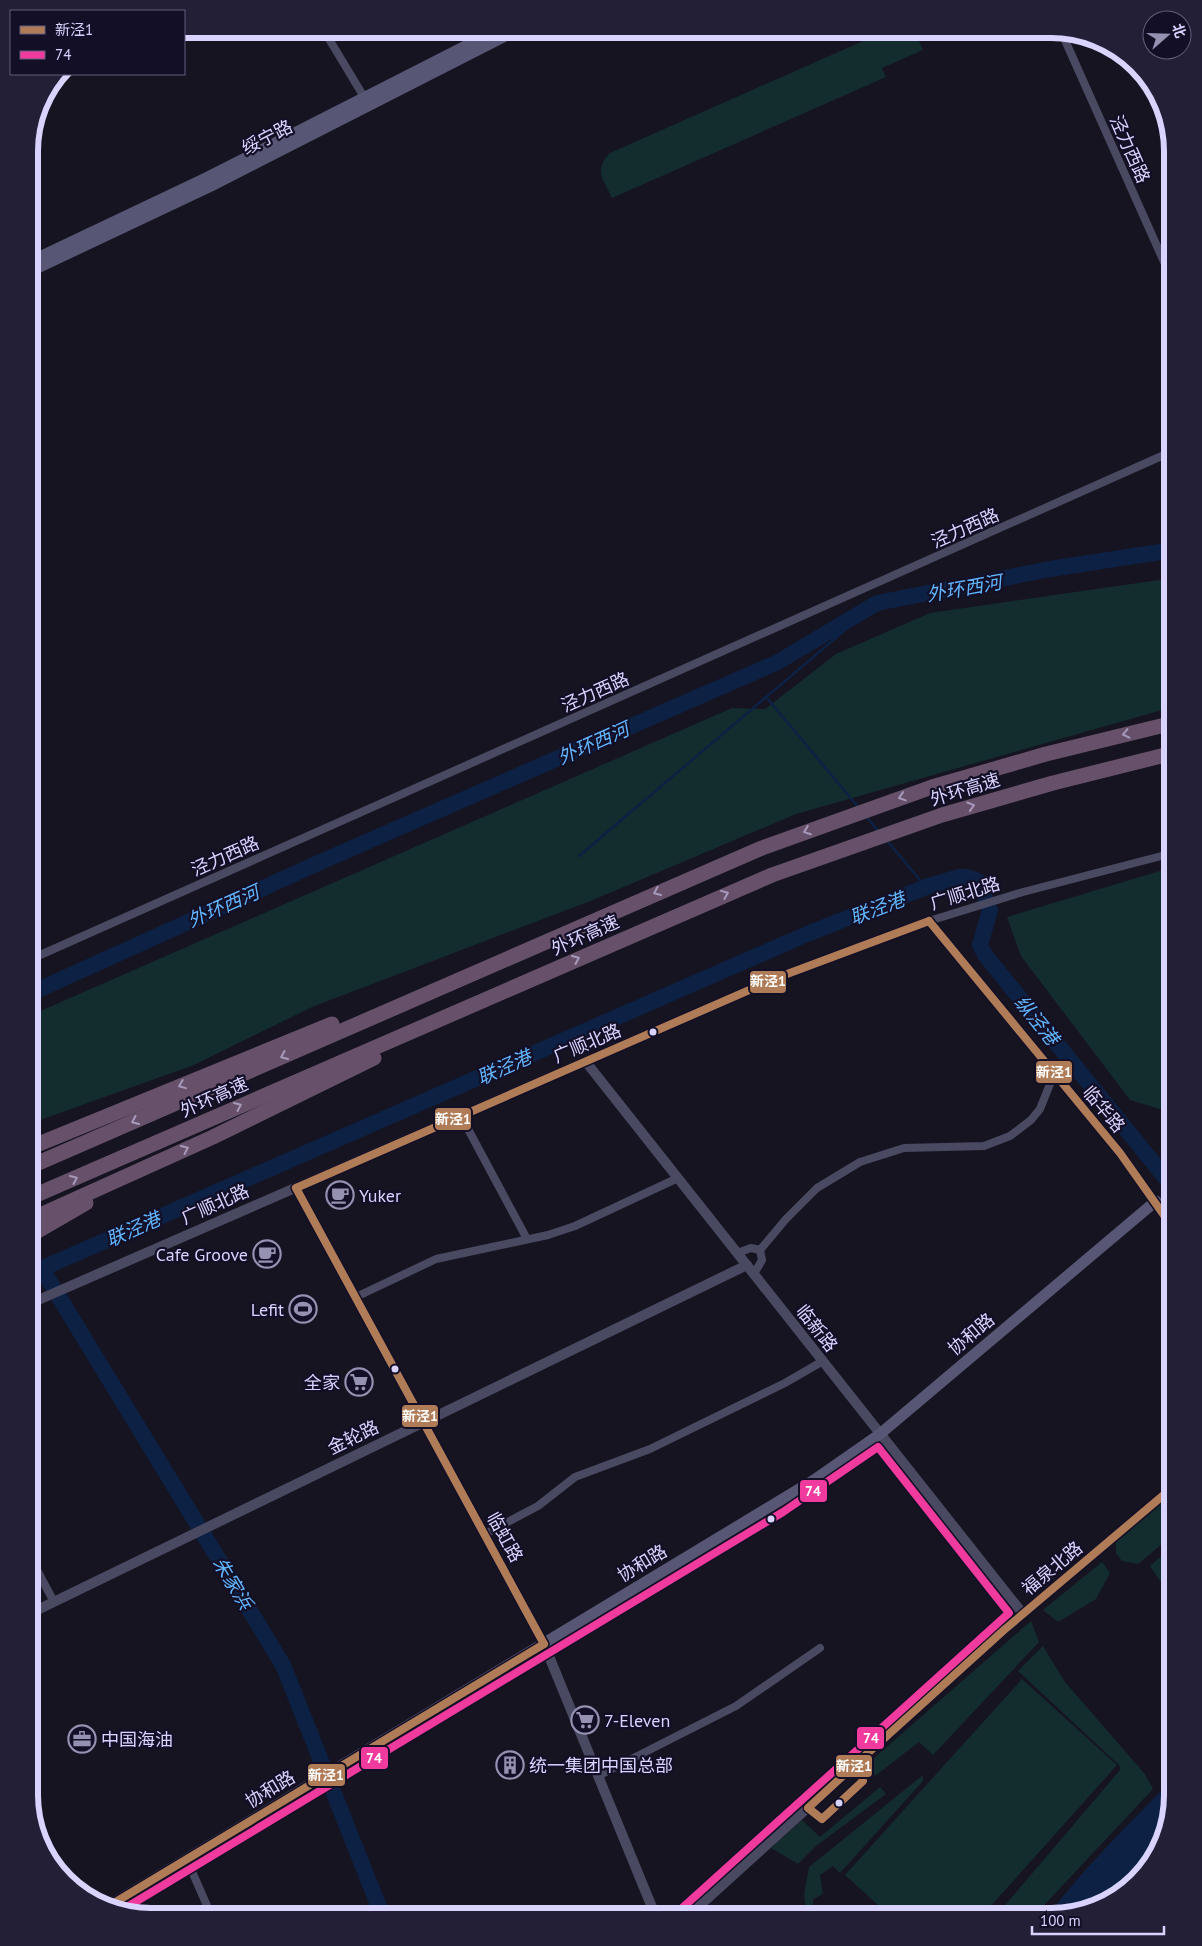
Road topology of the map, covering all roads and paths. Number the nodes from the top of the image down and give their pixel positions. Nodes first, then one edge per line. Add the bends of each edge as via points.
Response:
1 (328, 38) edge
2 (481, 38) edge
3 (501, 38) edge
4 (1064, 39) edge
5 (364, 97) junction
6 (38, 258) edge
7 (1164, 262) edge
8 (38, 268) edge
9 (1164, 456) edge
10 (1164, 726) edge
11 (1164, 756) edge
12 (1164, 855) edge
13 (928, 921) junction
14 (521, 953) junction
15 (38, 956) edge
16 (532, 978) junction
17 (586, 1062) junction
18 (1054, 1074) junction
19 (127, 1107) junction
20 (461, 1116) junction
21 (38, 1134) edge
22 (38, 1144) edge
23 (156, 1162) junction
24 (38, 1163) edge
25 (678, 1178) junction
26 (296, 1188) junction
27 (38, 1194) edge
28 (1156, 1201) junction
29 (1164, 1214) edge
30 (38, 1216) edge
31 (38, 1231) edge
32 (527, 1239) junction
33 (760, 1250) junction
34 (737, 1253) junction
35 (746, 1265) junction
36 (754, 1274) junction
37 (356, 1297) junction
38 (38, 1301) edge
39 (823, 1361) junction
40 (424, 1422) junction
41 (880, 1434) junction
42 (1164, 1495) edge
43 (485, 1534) junction
44 (38, 1573) edge
45 (54, 1602) junction
46 (38, 1610) edge
47 (1023, 1614) junction
48 (544, 1644) junction
49 (820, 1648) dead end
50 (598, 1776) junction
51 (187, 1860) junction
52 (114, 1903) edge
53 (208, 1908) edge
54 (652, 1908) edge
55 (697, 1908) edge

1 - 5 street
2 - 5 main road, 绥宁路
3 - 8 main road, 绥宁路 via 210,186
4 - 7 street, 泾力西路
5 - 6 main road, 绥宁路 via 206,178
9 - 15 street, 泾力西路
10 -> 14 highway, 外环高速 via 1046,754 853,814 702,872
16 -> 11 highway, 外环高速 via 721,896 873,837 1053,783
12 - 13 street, 广顺北路 via 999,898
13 - 17 street, 广顺北路 via 779,977
13 - 18 street, 临华路
14 -> 19 highway
14 -> 24 highway, 外环高速
23 -> 16 highway via 307,1091
27 -> 16 highway, 外环高速
17 - 20 street, 广顺北路
17 - 25 street, 临新路
18 - 28 street, 临华路
18 - 33 street via 1040,1109 1010,1136 984,1146 904,1148 860,1162 817,1188
19 - 21 highway
19 - 22 highway
20 - 26 street, 广顺北路
20 - 32 street
23 - 30 highway
23 - 31 highway
25 - 32 street via 575,1226
25 - 34 street, 临新路
26 - 37 street, 临虹路
26 - 38 street, 广顺北路
28 - 29 street, 临华路
28 - 41 main road, 协和路
32 - 37 street via 436,1259
33 - 34 street via 751,1248
33 - 36 street via 762,1260
34 - 35 street, 临新路
35 - 36 street, 临新路
35 - 40 street, 金轮路
36 - 39 street, 临新路
37 - 40 street, 临虹路
39 - 41 street, 临新路
39 - 43 street via 650,1449 575,1478 538,1506
40 - 43 street, 临虹路
40 - 45 street, 金轮路
41 - 47 street, 临新路
41 - 48 main road, 协和路 via 814,1480
42 - 47 street, 福泉北路
43 - 48 street, 临虹路
44 - 45 street
45 - 46 street, 金轮路
47 - 55 street, 福泉北路
48 - 50 street, 临虹路
48 - 51 main road, 协和路
49 - 50 street via 736,1706
50 - 54 street, 临虹路
51 - 52 main road, 协和路
51 - 53 street

